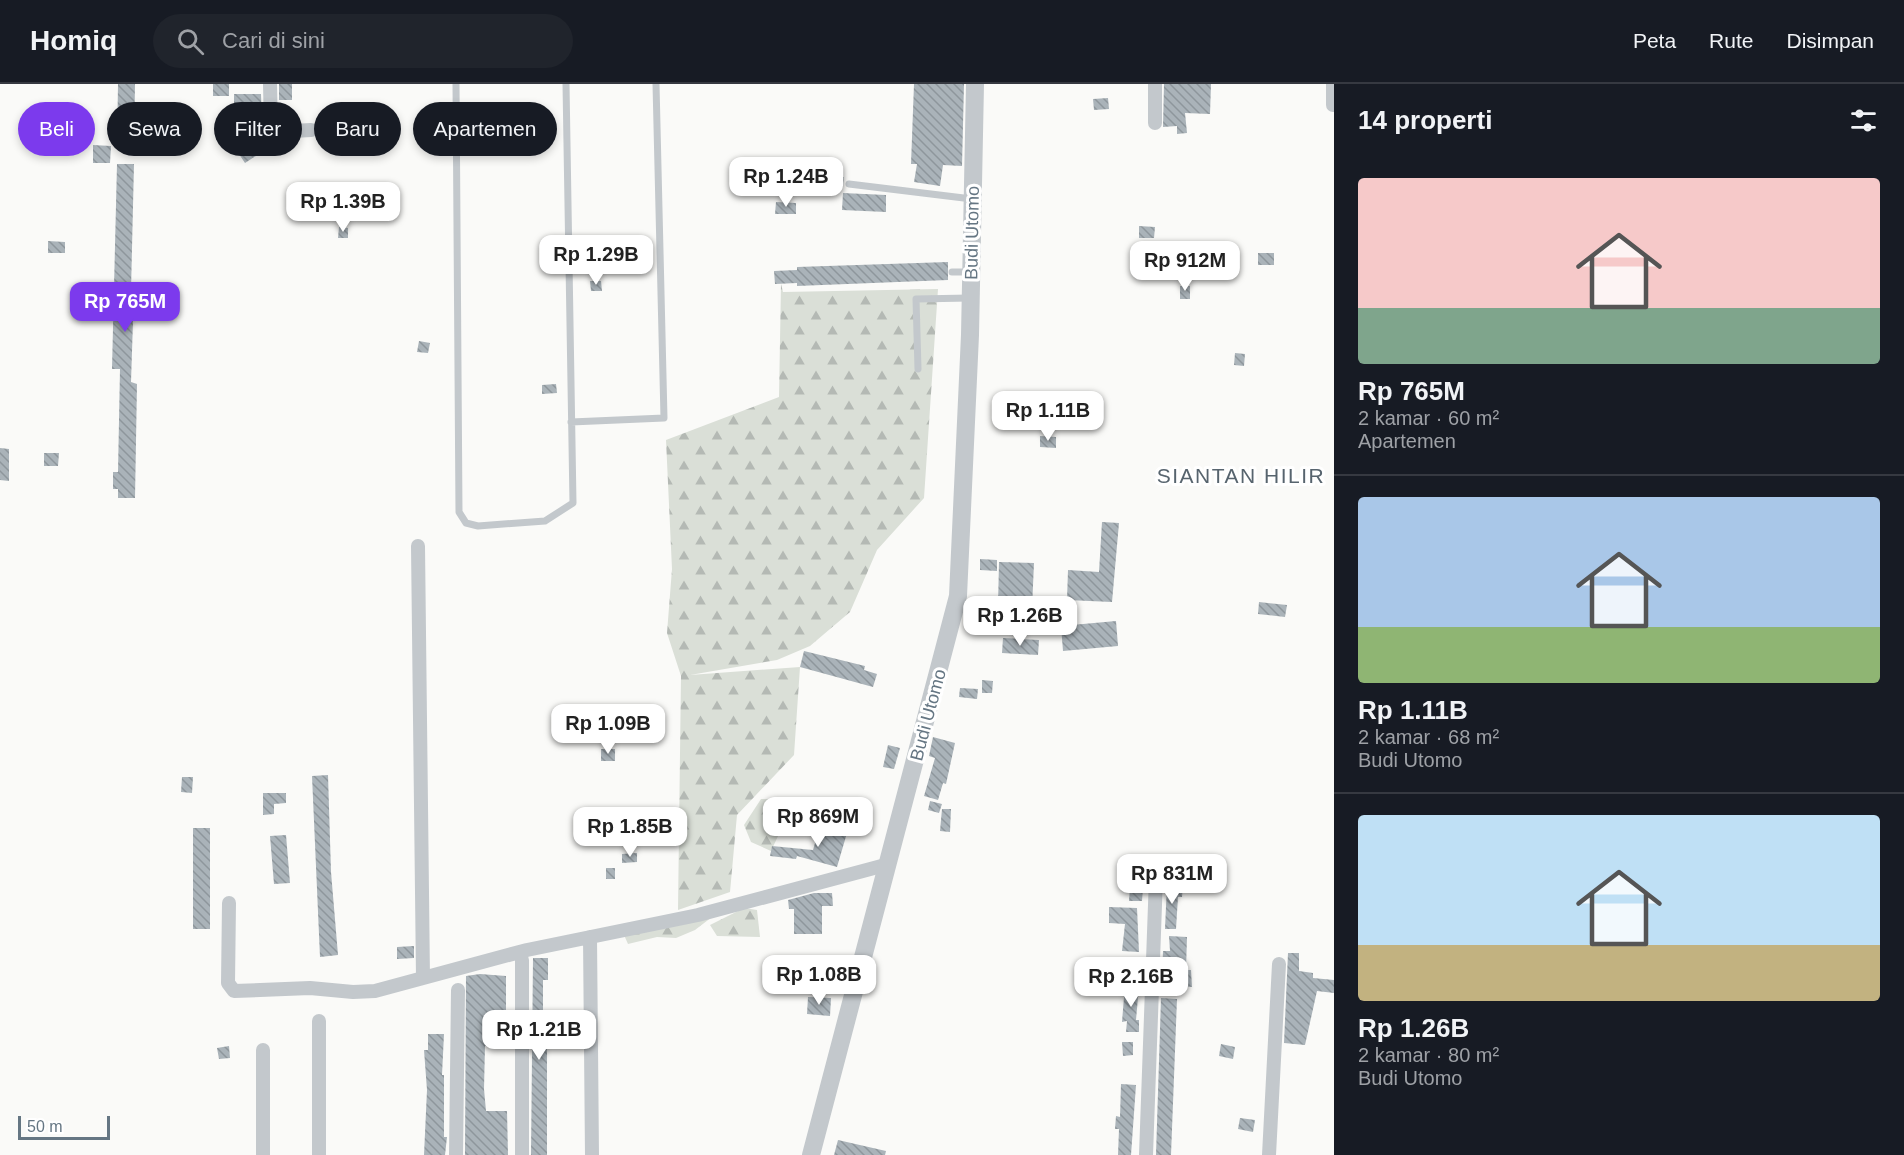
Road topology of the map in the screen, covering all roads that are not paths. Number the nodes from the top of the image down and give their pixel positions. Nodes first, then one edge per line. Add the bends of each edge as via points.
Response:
1 (270, 84) edge
2 (456, 84) edge
3 (566, 84) edge
4 (656, 84) edge
5 (975, 84) edge
6 (1155, 84) edge
7 (1333, 84) edge
8 (1333, 105) edge
9 (1155, 123) dead end
10 (311, 130) dead end
11 (849, 184) dead end
12 (972, 199) junction
13 (952, 272) dead end
14 (971, 272) junction
15 (970, 298) junction
16 (918, 369) dead end
17 (572, 422) junction
18 (418, 546) dead end
19 (889, 864) junction
20 (1156, 877) dead end
21 (229, 903) dead end
22 (590, 937) junction
23 (522, 960) dead end
24 (1280, 964) dead end
25 (423, 978) junction
26 (458, 990) dead end
27 (320, 1021) dead end
28 (263, 1050) dead end
29 (263, 1155) edge
30 (320, 1155) edge
31 (456, 1155) edge
32 (522, 1155) edge
33 (592, 1155) edge
34 (811, 1155) edge
35 (1146, 1155) edge
36 (1269, 1155) edge

1 - 10 street via 272,129
2 - 17 lane via 459,512 466,523 478,526 545,521 573,503
3 - 17 lane
4 - 17 lane via 664,418
5 - 12 street, Budi Utomo
6 - 9 street
7 - 8 street
11 - 12 lane
12 - 14 street, Budi Utomo
13 - 14 lane
14 - 15 street, Budi Utomo
15 - 16 lane via 916,299
15 - 19 street, Budi Utomo via 958,596
18 - 25 street
19 - 22 street via 698,915
19 - 34 street, Budi Utomo
20 - 35 street
21 - 25 street via 228,983 234,991 310,988 353,992
22 - 25 street
22 - 33 street
23 - 32 street
24 - 36 street
26 - 31 street
27 - 30 street
28 - 29 street

